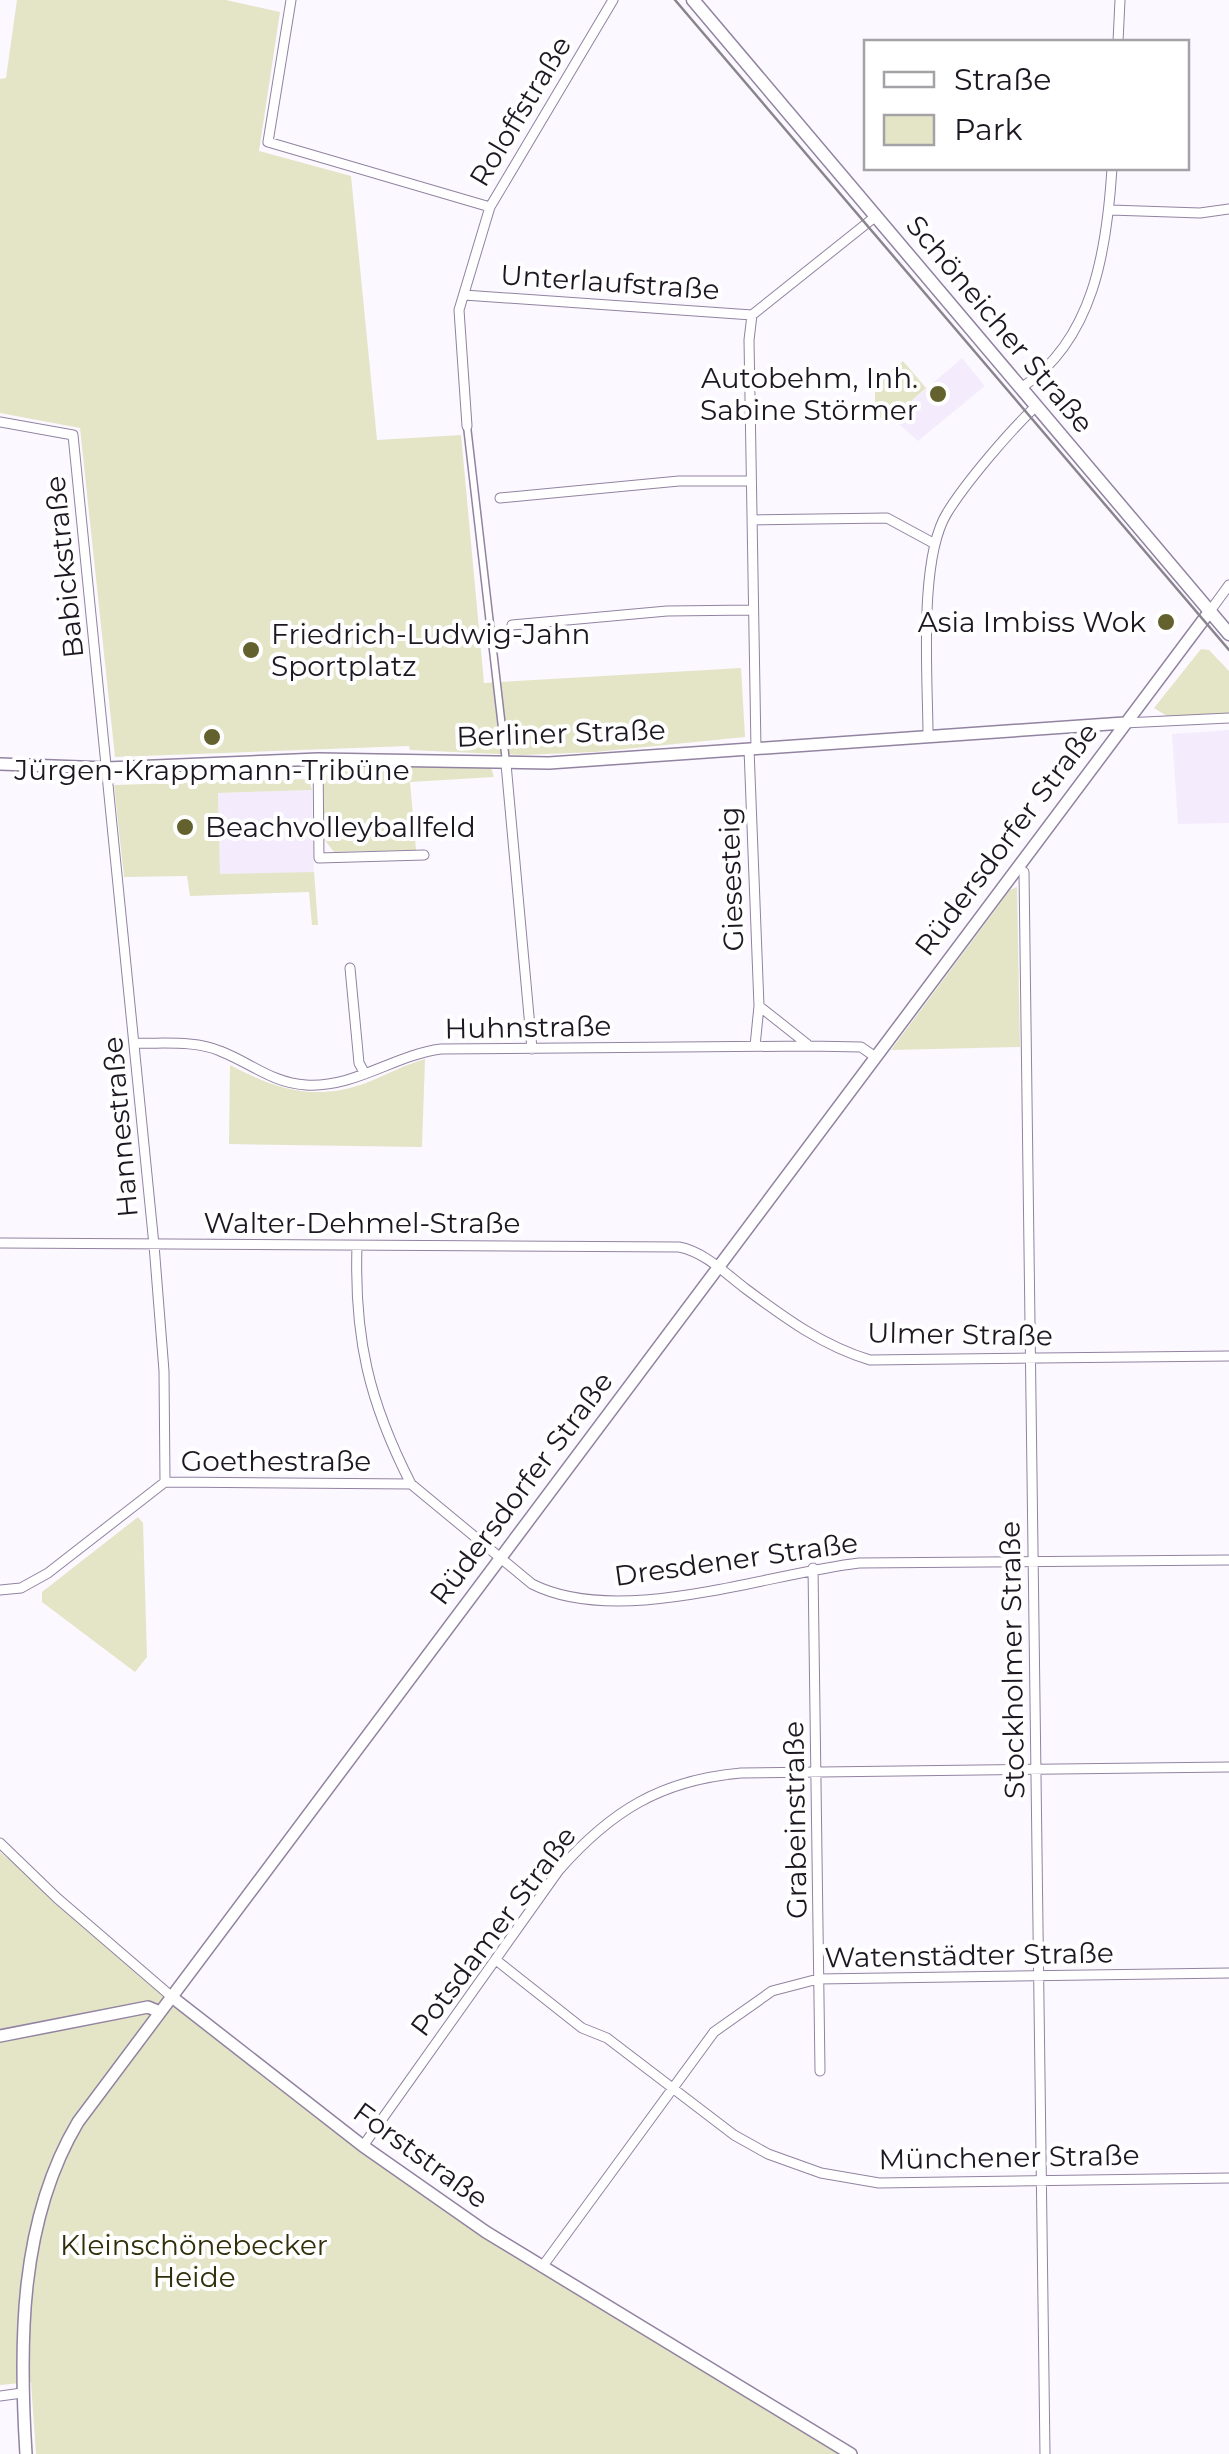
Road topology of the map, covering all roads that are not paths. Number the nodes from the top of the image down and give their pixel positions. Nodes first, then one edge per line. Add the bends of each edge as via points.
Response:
1 (291, 0) edge
2 (612, 0) edge
3 (694, 0) edge
4 (1120, 0) edge
5 (1118, 40) edge
6 (1112, 170) edge
7 (490, 207) junction
8 (1110, 210) junction
9 (1229, 210) edge
10 (876, 216) junction
11 (464, 295) junction
12 (752, 315) junction
13 (1021, 388) junction
14 (1036, 406) junction
15 (0, 422) edge
16 (467, 426) joint
17 (751, 480) junction
18 (500, 498) dead end
19 (752, 520) junction
20 (935, 544) junction
21 (1229, 584) edge
22 (753, 610) junction
23 (1210, 611) junction
24 (512, 625) dead end
25 (1229, 634) edge
26 (1229, 718) edge
27 (1124, 723) junction
28 (928, 736) junction
29 (752, 749) junction
30 (318, 759) junction
31 (0, 764) edge
32 (506, 764) junction
33 (106, 768) junction
34 (424, 854) dead end
35 (1018, 868) junction
36 (350, 968) dead end
37 (759, 1006) junction
38 (135, 1043) junction
39 (754, 1046) junction
40 (810, 1046) junction
41 (532, 1049) junction
42 (874, 1056) junction
43 (365, 1074) junction
44 (0, 1243) edge
45 (154, 1245) junction
46 (357, 1246) junction
47 (718, 1267) junction
48 (1229, 1356) edge
49 (1031, 1359) junction
50 (166, 1482) junction
51 (411, 1484) junction
52 (500, 1560) junction
53 (1229, 1560) edge
54 (1033, 1562) junction
55 (813, 1568) junction
56 (0, 1590) edge
57 (1229, 1766) edge
58 (1035, 1770) junction
59 (816, 1771) junction
60 (0, 1842) edge
61 (496, 1960) junction
62 (1229, 1974) edge
63 (1039, 1976) junction
64 (818, 1979) junction
65 (172, 1997) junction
66 (160, 2012) junction
67 (0, 2036) edge
68 (820, 2071) dead end
69 (673, 2090) junction
70 (364, 2146) junction
71 (1229, 2178) edge
72 (1041, 2181) junction
73 (542, 2266) junction
74 (22, 2393) junction
75 (0, 2396) edge
76 (26, 2454) edge
77 (851, 2454) edge
78 (1045, 2454) edge

1 - 7 street via 268,142
2 - 7 street, Roloffstraße
3 - 10 main road, Schöneicher Straße
4 - 5 street
6 - 8 street
7 - 11 street, Roloffstraße
8 - 9 street
8 - 13 street via 1096,279 1073,337
10 - 12 street
10 - 13 main road, Schöneicher Straße
11 - 12 street, Unterlaufstraße
11 - 16 street, Roloffstraße via 458,326
12 - 17 street, Giesesteig
13 - 14 main road, Schöneicher Straße
14 - 20 street via 946,515
14 - 23 main road, Schöneicher Straße
15 - 33 street, Babickstraße via 73,435
16 - 32 street
17 - 18 street
17 - 19 street, Giesesteig
19 - 20 street via 887,518
19 - 22 street, Giesesteig
20 - 28 street
21 - 23 street
22 - 24 street
22 - 29 street, Giesesteig
23 - 25 main road, Schöneicher Straße
23 - 27 street, Rüdersdorfer Straße
26 - 27 street
27 - 28 street, Berliner Straße
27 - 35 street, Rüdersdorfer Straße
28 - 29 street, Berliner Straße
29 - 32 street, Berliner Straße
29 - 37 street, Giesesteig
30 - 32 street, Berliner Straße
30 - 33 street, Berliner Straße
30 - 34 street via 319,858
31 - 33 street, Berliner Straße
32 - 41 street
33 - 38 street, Hannestraße
35 - 42 street, Rüdersdorfer Straße
35 - 49 street, Stockholmer Straße via 1024,872
36 - 43 street
37 - 39 street, Giesesteig
37 - 40 street
38 - 43 street, Huhnstraße via 207,1047 295,1084 336,1084
38 - 45 street, Hannestraße
39 - 40 street, Huhnstraße
39 - 41 street, Huhnstraße
40 - 42 street, Huhnstraße via 860,1047
41 - 43 street, Huhnstraße via 427,1051
42 - 47 street, Rüdersdorfer Straße
44 - 45 street, Walter-Dehmel-Straße
45 - 46 street, Walter-Dehmel-Straße
45 - 50 street, Hannestraße
46 - 47 street, Walter-Dehmel-Straße via 680,1247
46 - 51 street via 355,1304 365,1364
47 - 49 street, Ulmer Straße via 848,1354 899,1361
47 - 52 street, Rüdersdorfer Straße
48 - 49 street, Ulmer Straße
49 - 54 street, Stockholmer Straße
50 - 51 street, Goethestraße
50 - 56 street, Goethestraße via 48,1573 21,1588
51 - 52 street, Goethestraße
52 - 55 street, Dresdener Straße via 550,1593 605,1600 664,1597
52 - 65 street, Rüdersdorfer Straße
53 - 54 street, Dresdener Straße
54 - 55 street, Dresdener Straße
54 - 58 street, Stockholmer Straße
55 - 59 street, Grabeinstraße
57 - 58 street, Potsdamer Straße
58 - 59 street, Potsdamer Straße
58 - 63 street, Stockholmer Straße
59 - 61 street, Potsdamer Straße via 713,1776 628,1808 559,1870
59 - 64 street, Grabeinstraße
60 - 65 street, Forststraße
61 - 69 street, Münchener Straße
61 - 70 street, Potsdamer Straße
62 - 63 street, Watenstädter Straße
63 - 64 street, Watenstädter Straße
63 - 72 street, Stockholmer Straße
64 - 68 street, Grabeinstraße
64 - 69 street, Watenstädter Straße via 772,1991 730,2018
65 - 66 street, Rüdersdorfer Straße
65 - 70 street, Forststraße
66 - 67 street via 148,2007
66 - 74 street, Rüdersdorfer Straße via 78,2122 55,2170 30,2263
69 - 72 street, Münchener Straße via 734,2135 821,2173 880,2182
69 - 73 street, Watenstädter Straße
70 - 73 street, Forststraße
71 - 72 street, Münchener Straße
72 - 78 street, Stockholmer Straße
73 - 77 street, Forststraße
74 - 75 street
74 - 76 street, Rüdersdorfer Straße

